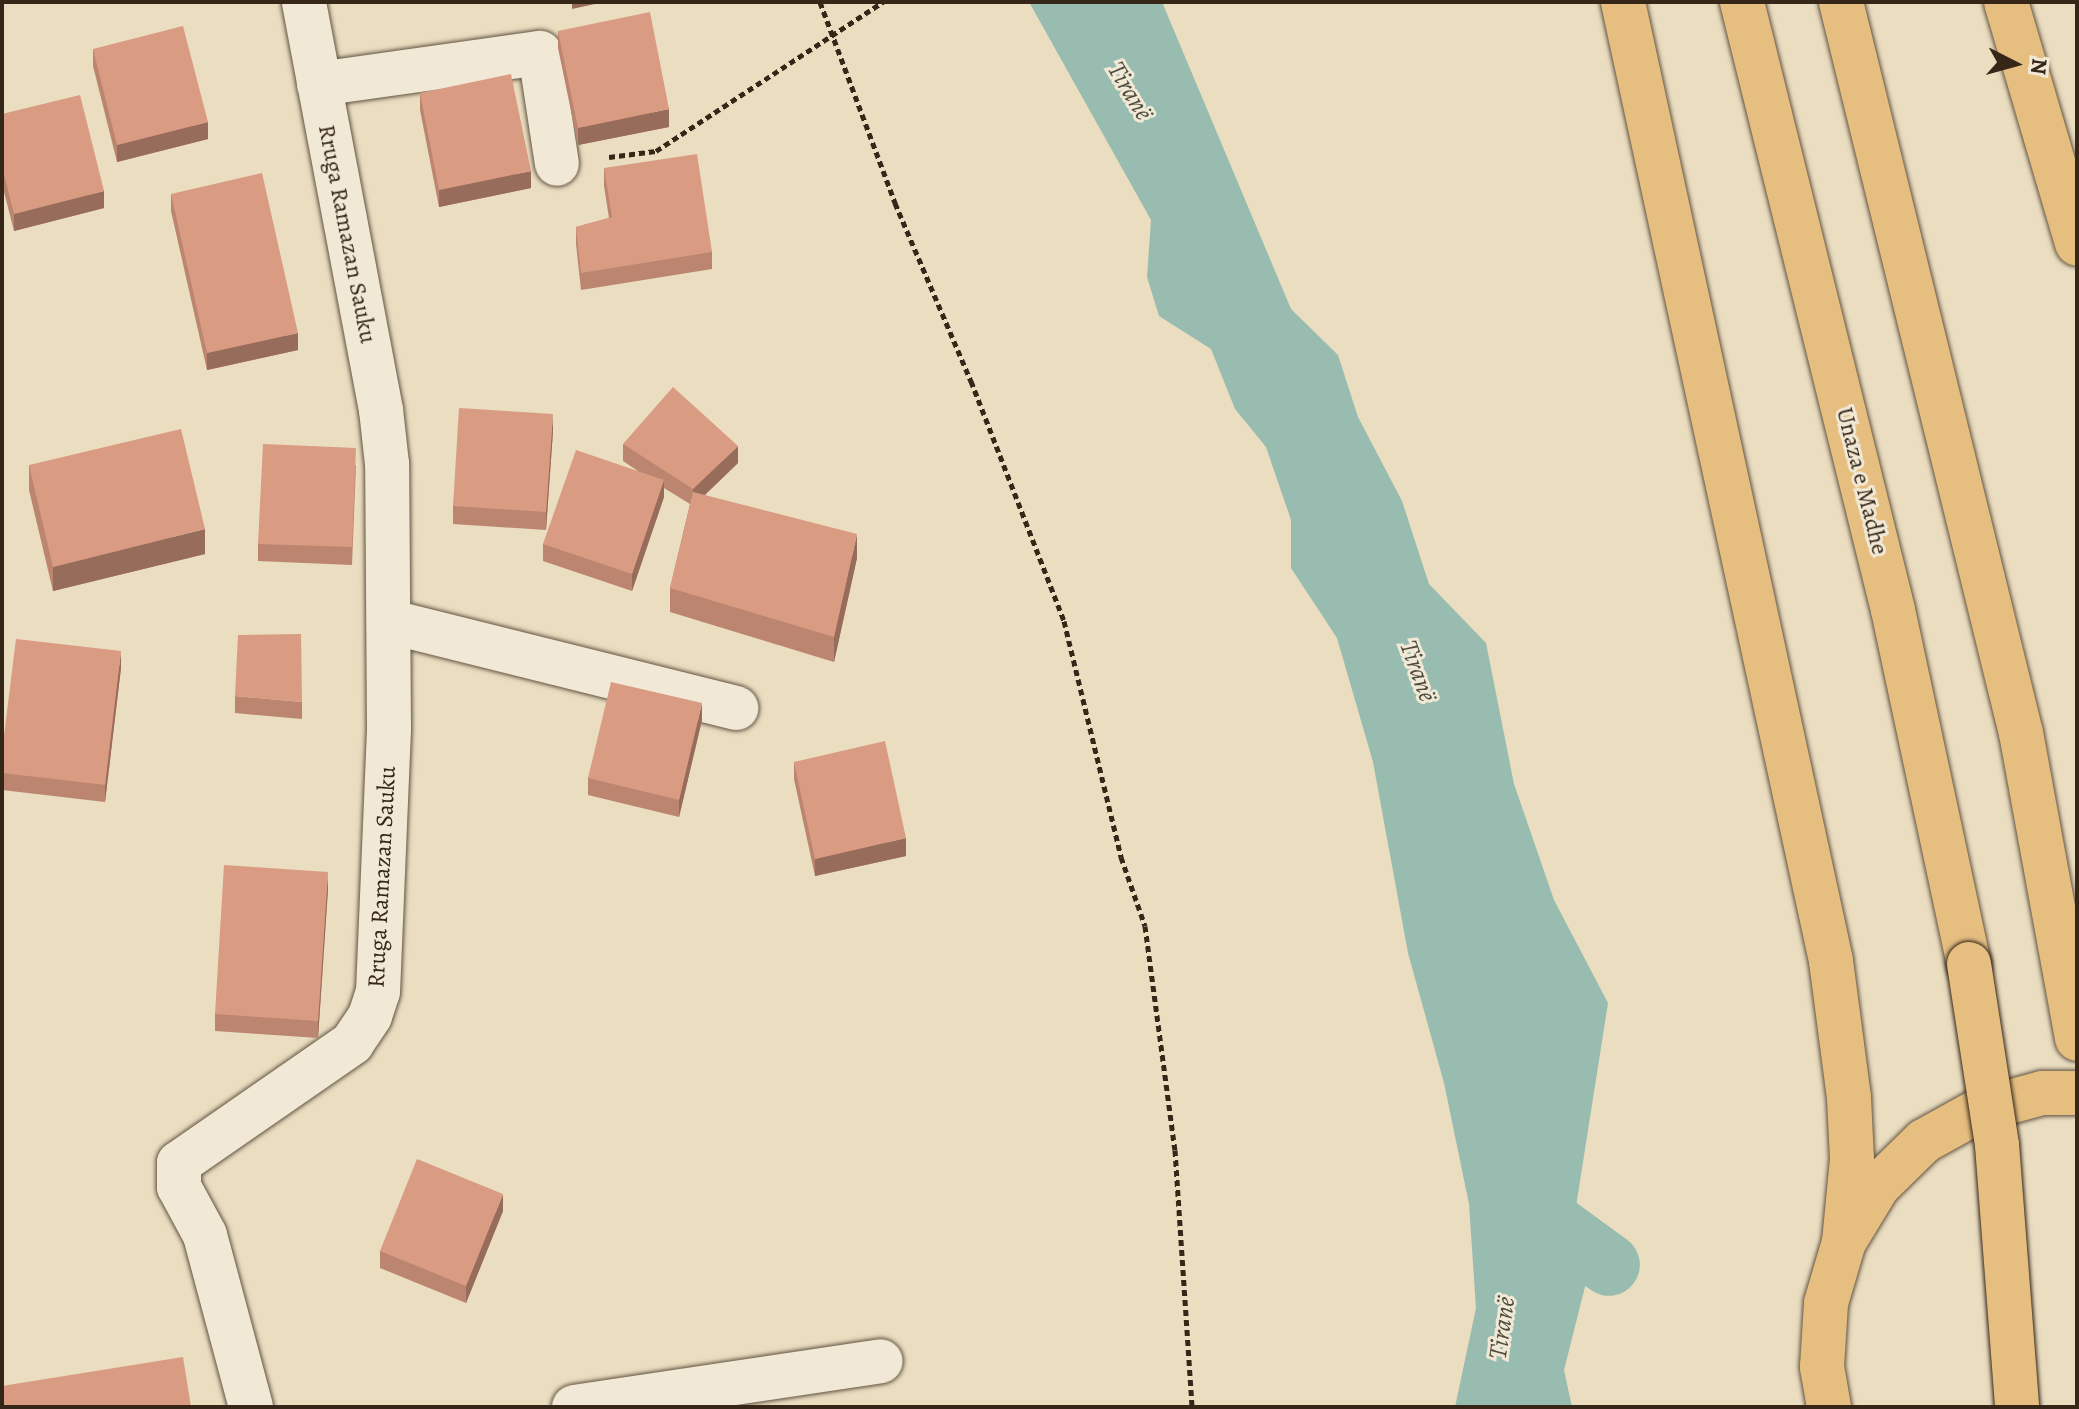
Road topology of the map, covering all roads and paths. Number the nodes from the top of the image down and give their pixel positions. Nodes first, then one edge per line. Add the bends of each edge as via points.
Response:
1 (304, 2) edge
2 (820, 2) edge
3 (883, 2) edge
4 (1623, 2) edge
5 (1742, 2) edge
6 (1841, 2) edge
7 (2006, 2) edge
8 (831, 32) junction
9 (319, 84) junction
10 (557, 164) joint
11 (2077, 244) edge
12 (391, 622) junction
13 (736, 708) dead end
14 (2077, 1039) edge
15 (2077, 1093) edge
16 (1844, 1242) junction
17 (881, 1361) dead end
18 (251, 1407) edge
19 (574, 1407) edge
20 (1192, 1407) edge
21 (1829, 1407) edge
22 (2017, 1407) edge

1 - 9 street, Rruga Ramazan Sauku
2 - 8 path
3 - 8 path
4 - 16 main road via 1831,961 1852,1159
5 - 22 main road, Unaza e Madhe, bridge via 1893,610 1969,964 1997,1145
6 - 14 main road via 2021,733
7 - 11 main road
8 - 10 path via 656,151
8 - 20 path via 1064,621 1121,857 1145,926 1175,1150
9 - 10 street via 540,53
9 - 12 street, Rruga Ramazan Sauku via 381,410
12 - 13 street
12 - 18 street, Rruga Ramazan Sauku via 378,992 370,1016 352,1043 179,1163 179,1187 205,1235
15 - 16 main road via 2042,1093 1980,1110 1924,1141 1878,1186
16 - 21 main road via 1826,1303 1822,1367
17 - 19 street

